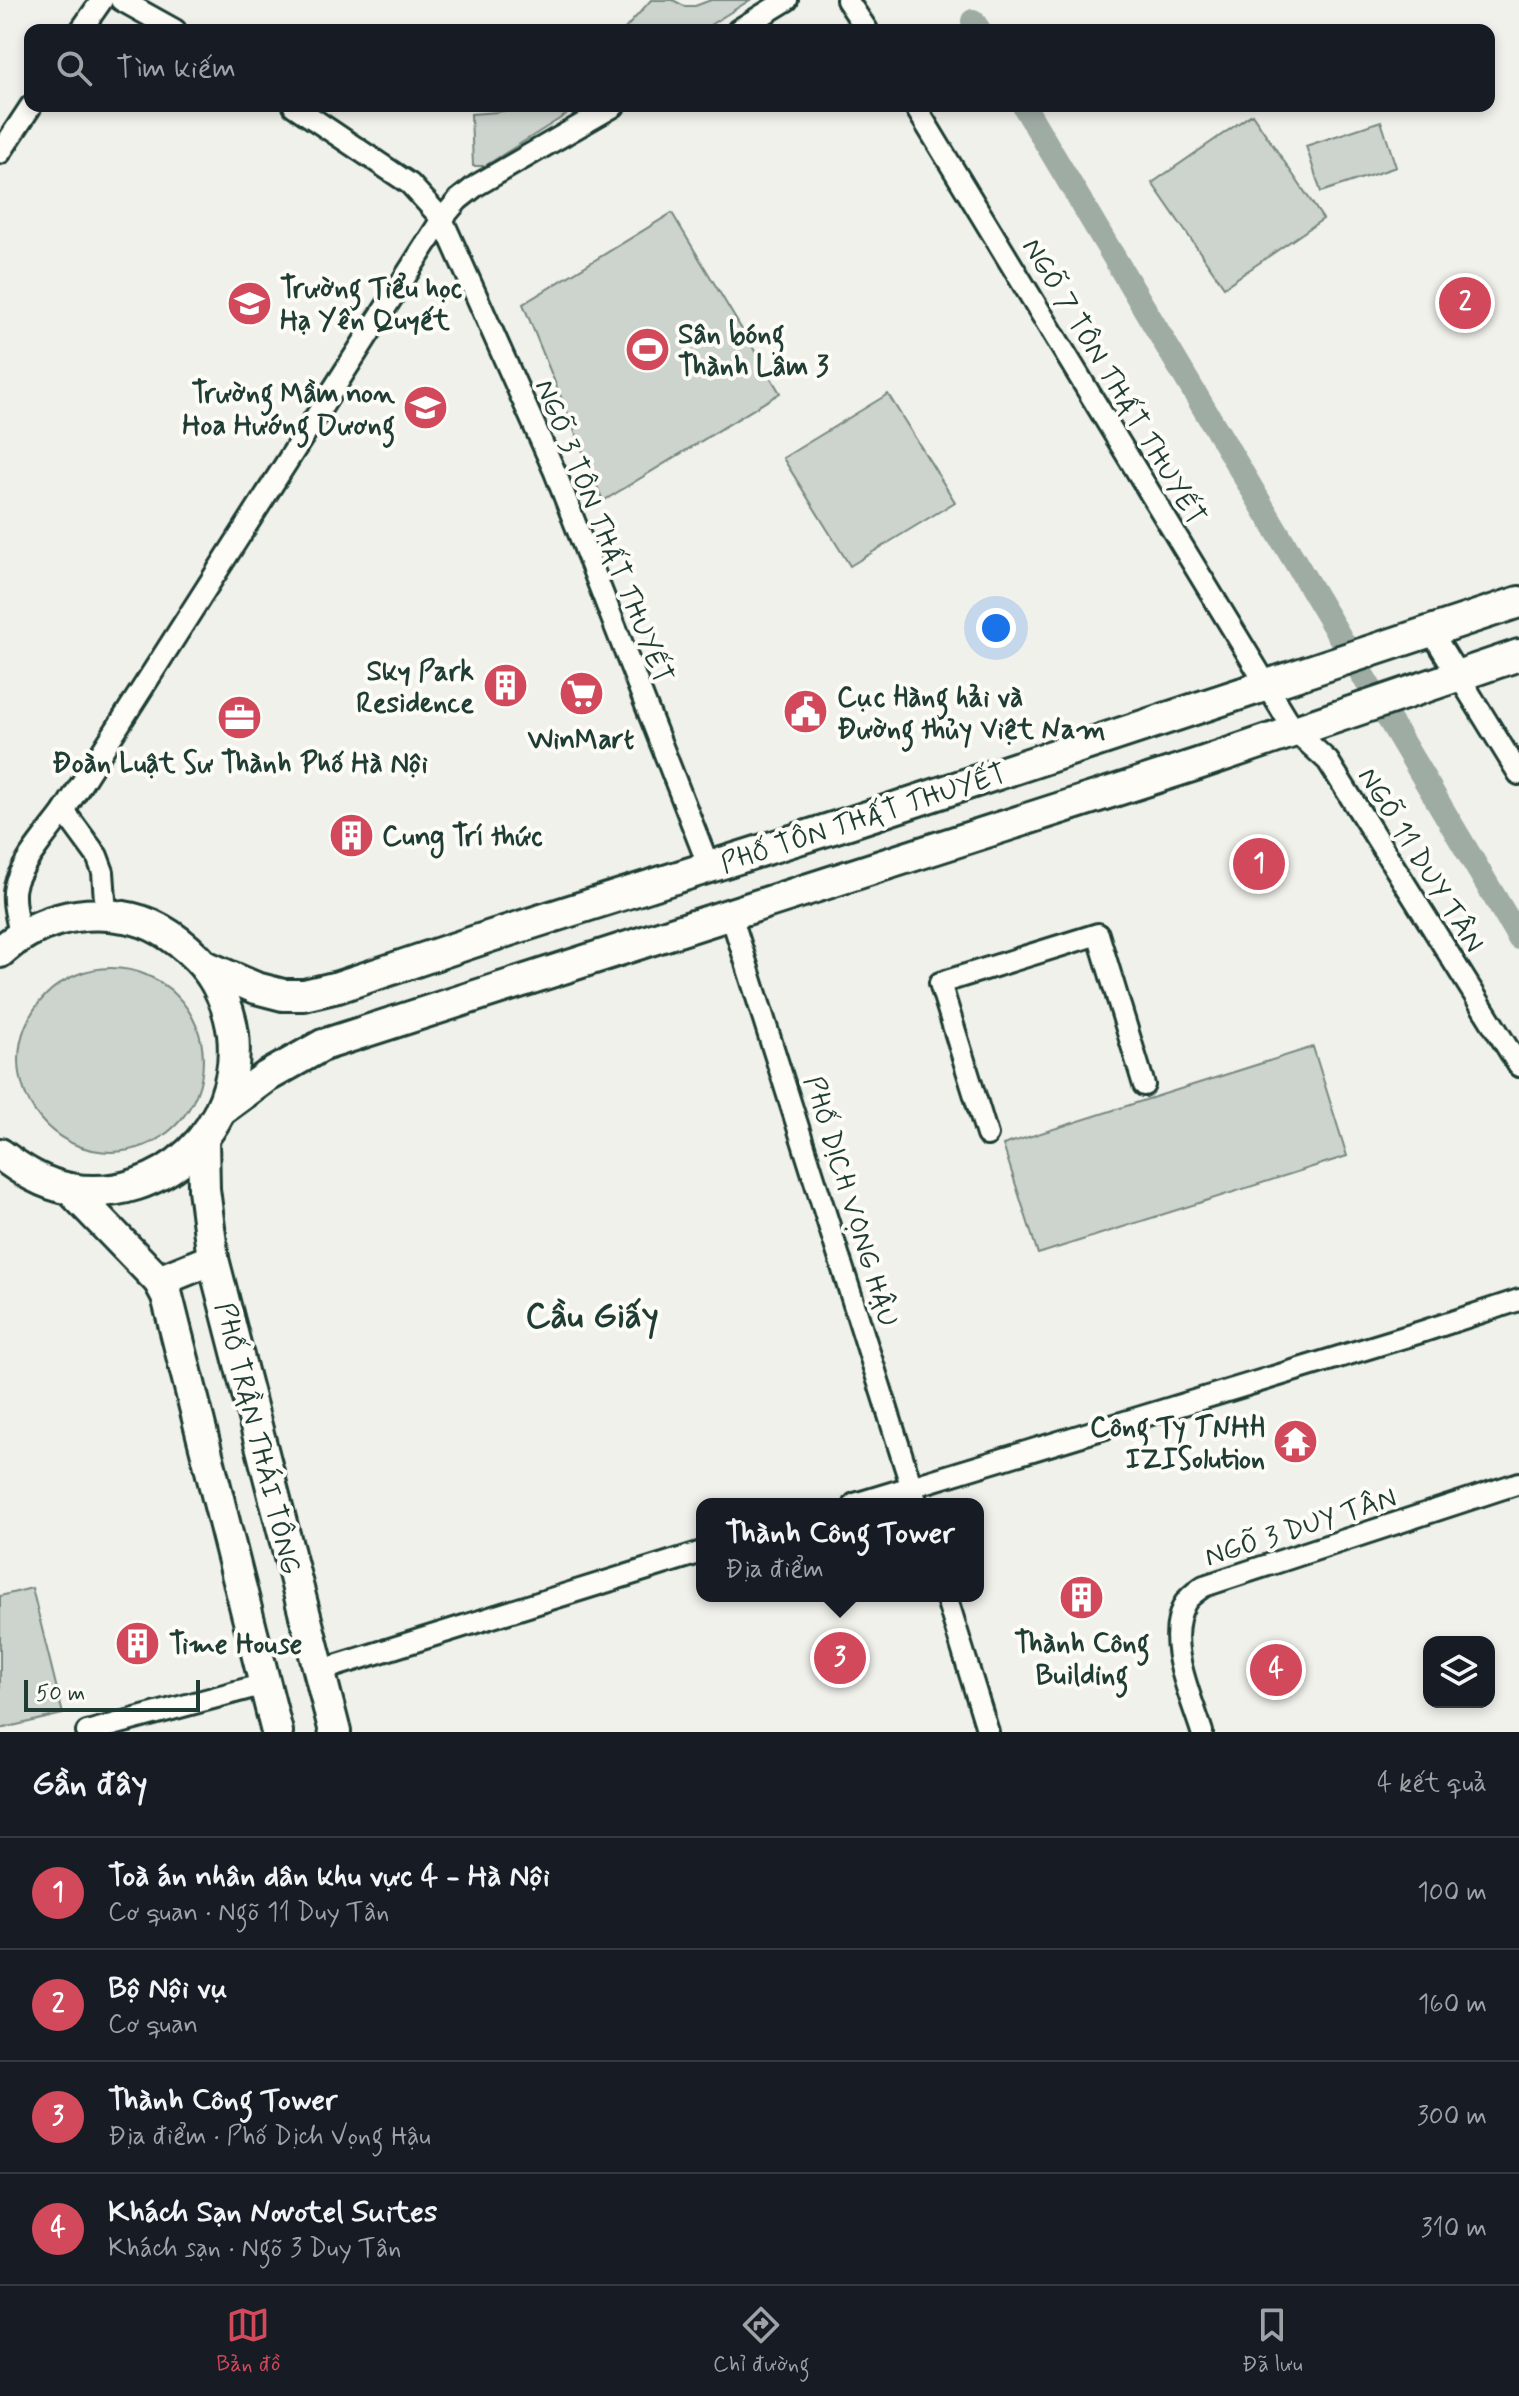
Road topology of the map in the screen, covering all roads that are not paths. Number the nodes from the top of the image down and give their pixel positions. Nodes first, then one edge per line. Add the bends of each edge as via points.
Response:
1 (102, 0) edge
2 (121, 0) edge
3 (787, 0) edge
4 (847, 0) edge
5 (85, 24) edge
6 (164, 24) edge
7 (748, 24) edge
8 (863, 24) edge
9 (27, 112) edge
10 (303, 112) edge
11 (604, 112) edge
12 (919, 112) edge
13 (0, 153) edge
14 (442, 219) junction
15 (1519, 602) edge
16 (1431, 631) junction
17 (1519, 655) edge
18 (1457, 675) junction
19 (1267, 686) junction
20 (1294, 730) junction
21 (1519, 774) edge
22 (64, 811) junction
23 (785, 842) junction
24 (709, 867) junction
25 (802, 892) junction
26 (106, 914) junction
27 (731, 915) junction
28 (8, 942) edge
29 (205, 966) junction
30 (1519, 1066) edge
31 (1144, 1085) dead end
32 (221, 1110) junction
33 (987, 1135) dead end
34 (203, 1140) junction
35 (0, 1154) edge
36 (70, 1189) junction
37 (213, 1259) junction
38 (159, 1281) junction
39 (1519, 1300) edge
40 (1519, 1483) edge
41 (914, 1495) edge
42 (696, 1554) edge
43 (948, 1602) edge
44 (319, 1671) junction
45 (265, 1684) junction
46 (87, 1732) edge
47 (277, 1732) edge
48 (335, 1732) edge
49 (988, 1732) edge
50 (1202, 1732) edge

1 - 5 street
2 - 6 street
3 - 7 street
4 - 8 street
9 - 13 street
10 - 14 street, NGÕ 3 TÔN THẤT THUYẾT via 410,184
11 - 14 street via 477,185
12 - 19 street, NGÕ 7 TÔN THẤT THUYẾT
14 - 22 street
14 - 24 street, NGÕ 3 TÔN THẤT THUYẾT via 555,472
15 - 16 main road, PHỐ TÔN THẤT THUYẾT
16 - 18 street
16 - 19 main road, PHỐ TÔN THẤT THUYẾT
17 - 18 main road, PHỐ TÔN THẤT THUYẾT
18 - 20 main road, PHỐ TÔN THẤT THUYẾT
18 - 21 street
19 - 20 street, NGÕ 7 TÔN THẤT THUYẾT
19 - 23 main road, PHỐ TÔN THẤT THUYẾT
20 - 25 main road, PHỐ TÔN THẤT THUYẾT
20 - 30 street, NGÕ 11 DUY TÂN via 1328,761
22 - 26 street via 97,856
22 - 28 street via 15,884
23 - 24 main road, PHỐ TÔN THẤT THUYẾT
23 - 25 main road
24 - 29 main road, PHỐ TÔN THẤT THUYẾT via 304,995 256,988
25 - 27 main road, PHỐ TÔN THẤT THUYẾT
26 - 28 main road via 67,916
26 - 29 main road via 159,928
27 - 32 main road, PHỐ TÔN THẤT THUYẾT via 323,1045
27 - 41 street, PHỐ DỊCH VỌNG HẬU
29 - 32 main road via 221,992 235,1051
31 - 33 street via 1098,934 940,983
32 - 34 main road
34 - 36 main road via 186,1159 134,1185
34 - 37 main road, PHỐ TRẦN THÁI TÔNG
35 - 36 main road via 44,1182
36 - 38 main road, PHỐ TRẦN THÁI TÔNG
37 - 38 main road
37 - 44 main road, PHỐ TRẦN THÁI TÔNG
38 - 45 main road, PHỐ TRẦN THÁI TÔNG
39 - 41 street
40 - 50 street, NGÕ 3 DUY TÂN via 1204,1586 1187,1599 1177,1622 1177,1649
42 - 44 street
43 - 49 street
44 - 48 main road, PHỐ TRẦN THÁI TÔNG
45 - 46 street
45 - 47 main road, PHỐ TRẦN THÁI TÔNG

